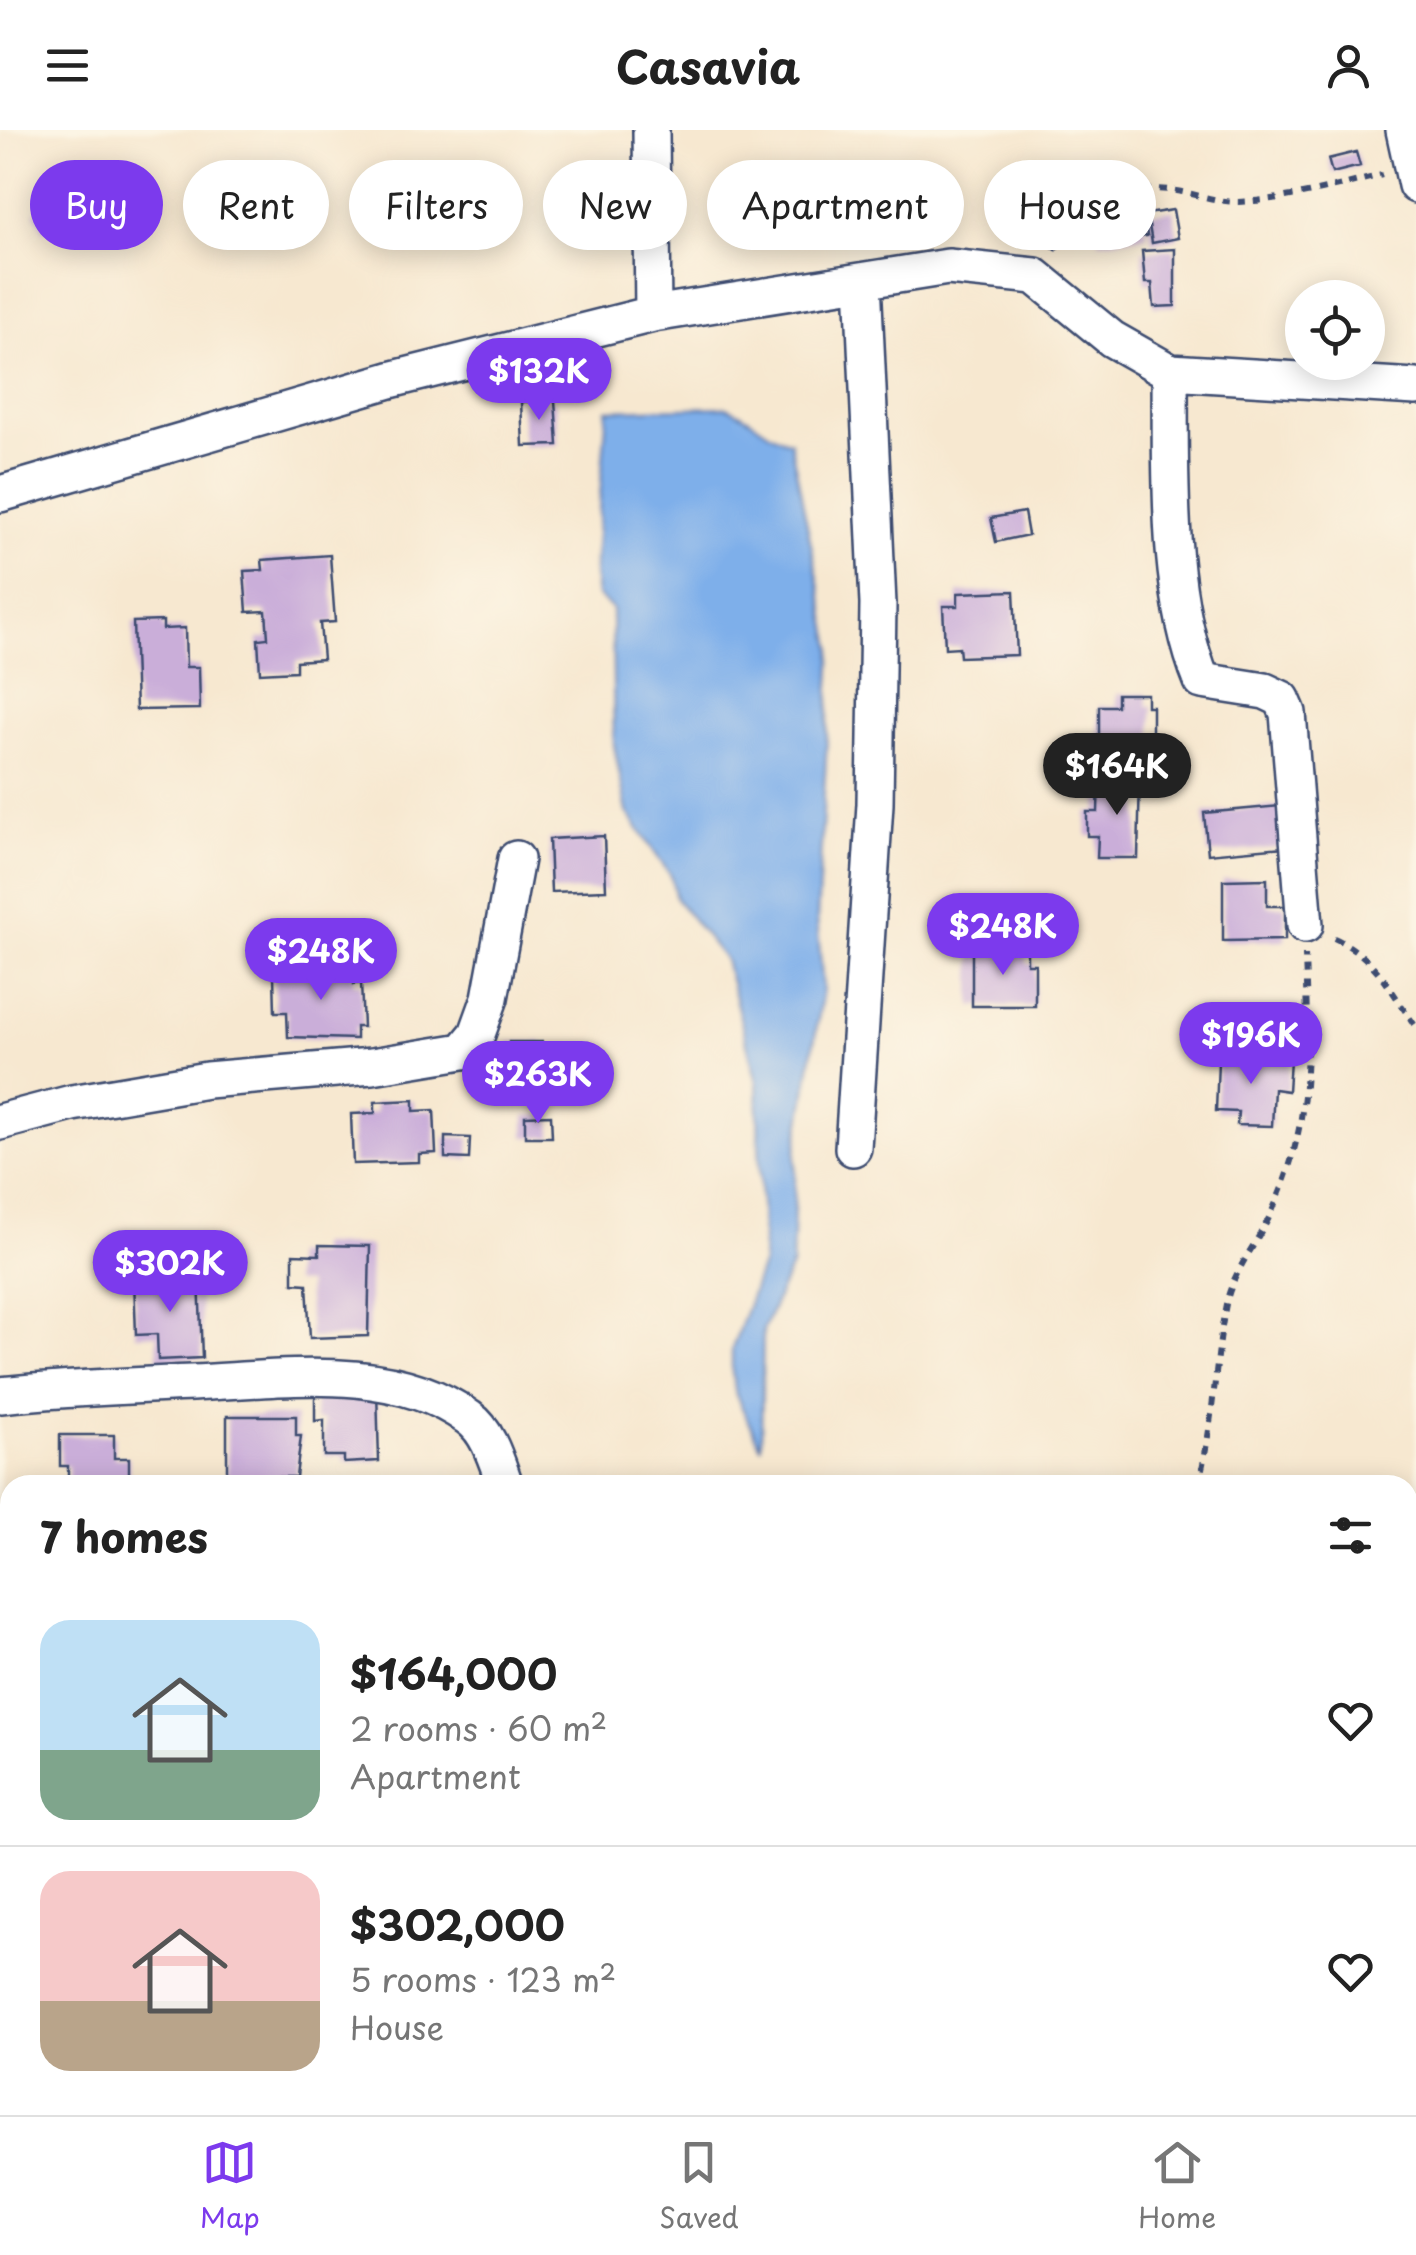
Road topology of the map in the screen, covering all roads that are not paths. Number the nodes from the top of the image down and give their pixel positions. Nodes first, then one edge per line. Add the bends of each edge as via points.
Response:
1 (651, 130) edge
2 (1404, 130) edge
3 (1414, 176) edge
4 (864, 281) junction
5 (653, 314) junction
6 (1170, 372) junction
7 (1416, 388) edge
8 (0, 494) edge
9 (516, 859) dead end
10 (1305, 925) road end
11 (0, 1122) edge
12 (853, 1148) dead end
13 (0, 1395) edge
14 (500, 1475) edge

1 - 5 street
2 - 3 street
4 - 5 street
4 - 6 street via 948,267 1035,276 1112,339
4 - 12 street via 878,604 875,804
5 - 8 street via 390,380
6 - 7 street
6 - 10 street via 1172,494 1196,666 1202,680 1264,691 1282,699 1288,712
9 - 11 street via 490,998 463,1051 206,1080
13 - 14 street via 291,1378 393,1384 470,1418

